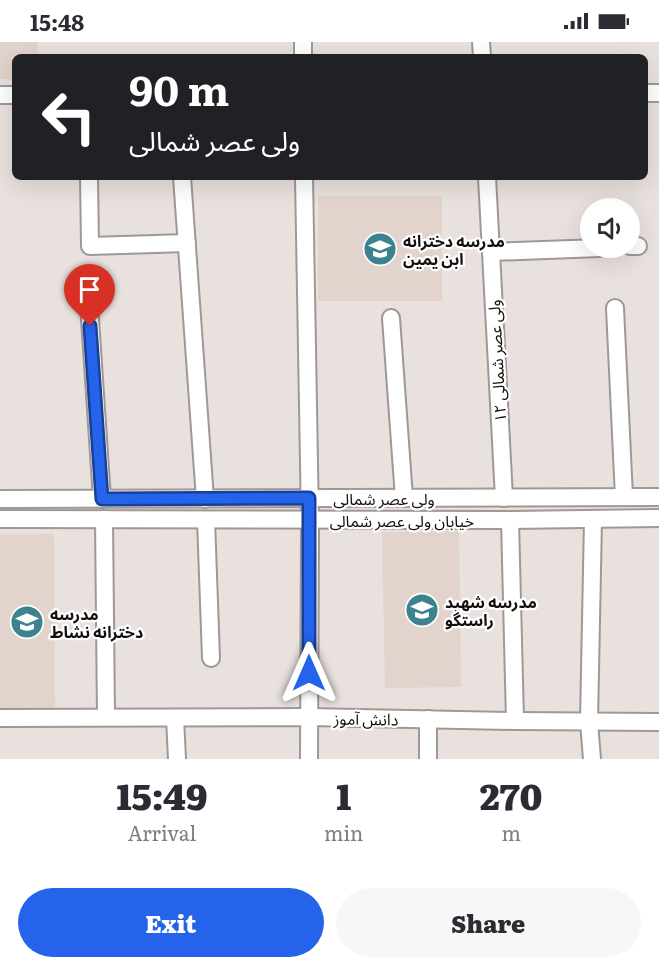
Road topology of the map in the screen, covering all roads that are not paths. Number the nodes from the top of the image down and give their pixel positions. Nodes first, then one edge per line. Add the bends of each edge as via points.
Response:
1 (89, 180) edge
2 (182, 180) edge
3 (304, 180) edge
4 (487, 180) edge
5 (187, 243) junction
6 (580, 249) edge
7 (491, 252) junction
8 (89, 304) dead end
9 (615, 308) dead end
10 (391, 318) dead end
11 (659, 497) edge
12 (205, 498) junction
13 (309, 498) junction
14 (405, 498) junction
15 (504, 498) junction
16 (624, 498) junction
17 (0, 499) edge
18 (102, 499) junction
19 (659, 518) edge
20 (0, 519) edge
21 (104, 519) junction
22 (593, 519) junction
23 (206, 520) junction
24 (310, 520) junction
25 (510, 520) junction
26 (211, 658) dead end
27 (106, 717) junction
28 (175, 717) junction
29 (309, 717) junction
30 (0, 718) edge
31 (428, 719) junction
32 (515, 722) junction
33 (589, 722) junction
34 (659, 722) edge
35 (177, 759) edge
36 (309, 759) edge
37 (428, 759) edge
38 (592, 759) edge

1 - 5 street via 90,246
2 - 5 street
3 - 13 street
4 - 7 street, ولی عصر شمالی ۱۲
5 - 12 street
6 - 7 street
7 - 15 street, ولی عصر شمالی ۱۲
8 - 18 street
9 - 16 street
10 - 14 street
11 - 16 street, ولی عصر شمالی
12 - 13 street, ولی عصر شمالی
12 - 18 street, ولی عصر شمالی
13 - 14 street, ولی عصر شمالی
13 - 24 street
14 - 15 street, ولی عصر شمالی
15 - 16 street, ولی عصر شمالی
17 - 18 street, ولی عصر شمالی
19 - 22 street, خیابان ولی عصر شمالی
20 - 21 street, خیابان ولی عصر شمالی
21 - 23 street, خیابان ولی عصر شمالی
21 - 27 street
22 - 25 street, خیابان ولی عصر شمالی
22 - 33 street
23 - 24 street, خیابان ولی عصر شمالی
23 - 26 street
24 - 25 street, خیابان ولی عصر شمالی
24 - 29 street
25 - 32 street
27 - 28 street, دانش آموز
27 - 30 street, دانش آموز
28 - 29 street, دانش آموز
28 - 35 street
29 - 31 street, دانش آموز
29 - 36 street
31 - 32 street, دانش آموز
31 - 37 street
32 - 33 street, دانش آموز
33 - 34 street, دانش آموز
33 - 38 street

